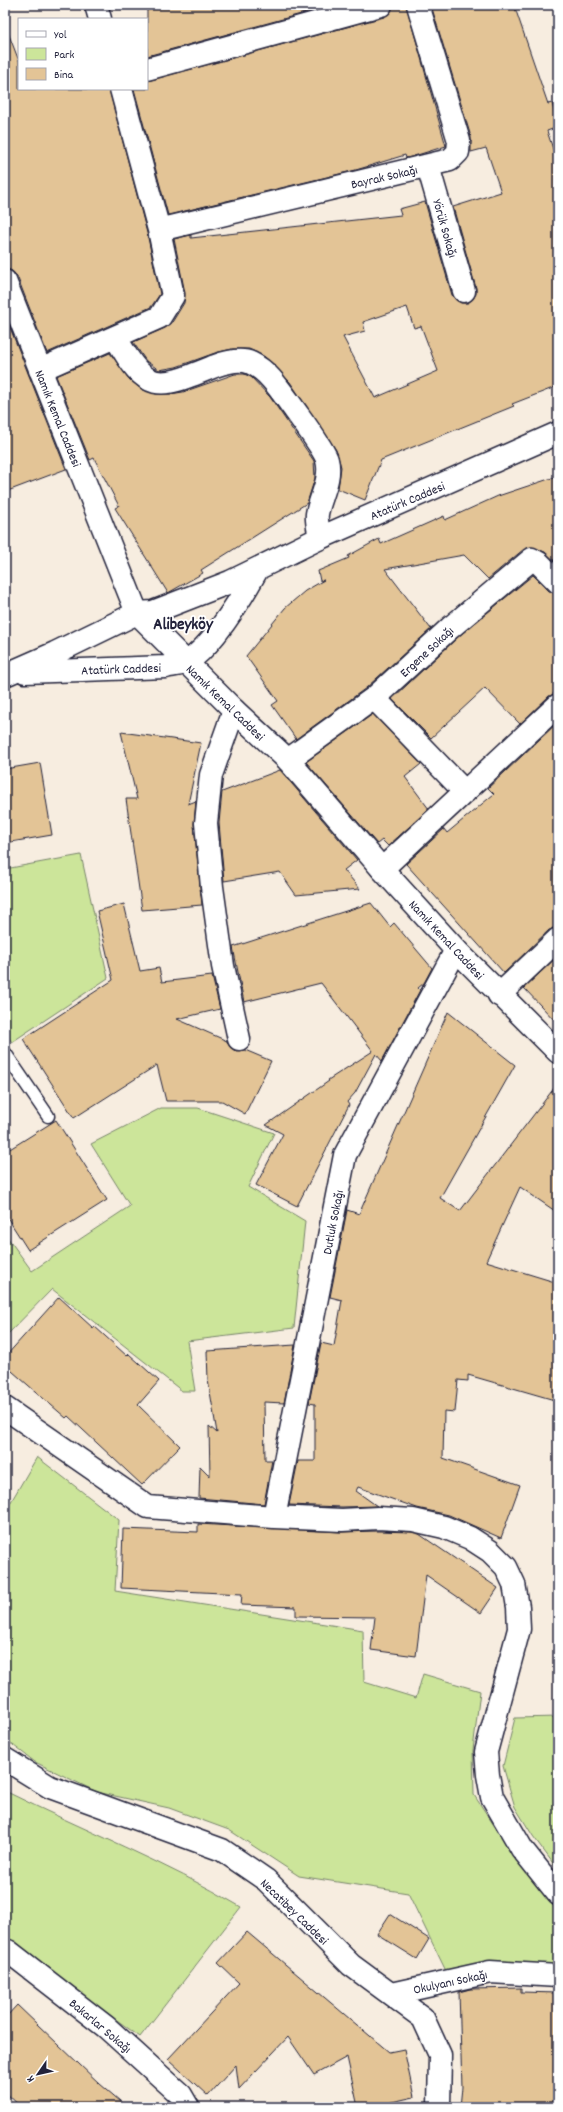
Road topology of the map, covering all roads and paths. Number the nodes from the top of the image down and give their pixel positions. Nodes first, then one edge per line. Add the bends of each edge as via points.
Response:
1 (96, 5) edge
2 (381, 5) edge
3 (418, 5) edge
4 (100, 18) edge
5 (148, 69) edge
6 (121, 90) edge
7 (428, 166) junction
8 (159, 230) junction
9 (5, 281) edge
10 (464, 291) dead end
11 (116, 338) junction
12 (40, 370) junction
13 (558, 434) edge
14 (320, 538) junction
15 (257, 570) junction
16 (558, 582) edge
17 (137, 613) junction
18 (186, 663) junction
19 (7, 674) edge
20 (374, 698) junction
21 (558, 705) edge
22 (234, 710) junction
23 (288, 760) junction
24 (465, 792) junction
25 (382, 869) junction
26 (558, 940) edge
27 (456, 950) junction
28 (499, 995) junction
29 (239, 1039) dead end
30 (558, 1052) edge
31 (5, 1053) edge
32 (48, 1116) dead end
33 (5, 1408) edge
34 (274, 1518) junction
35 (5, 1759) edge
36 (558, 1894) edge
37 (5, 1951) edge
38 (558, 1976) edge
39 (391, 1994) junction
40 (188, 2107) edge
41 (439, 2107) edge

1 - 4 street
2 - 5 street
3 - 7 street, Bayrak Sokağı via 459,141 458,152 450,160
6 - 8 street
7 - 8 street, Bayrak Sokağı
7 - 10 street, Yörük Sokağı
8 - 11 street via 173,296 160,316
9 - 12 street, Namık Kemal Caddesi
11 - 12 street
11 - 14 street via 130,363 142,377 153,382 164,384 224,362 250,362 266,373 327,460 327,483 317,515
12 - 17 street, Namık Kemal Caddesi
13 - 14 street, Atatürk Caddesi
14 - 15 street, Atatürk Caddesi
15 - 17 street, Atatürk Caddesi via 153,612
15 - 18 street via 241,598 210,639
16 - 20 street, Ergene Sokağı via 540,563 532,559 450,628
17 - 18 street, Namık Kemal Caddesi
17 - 19 street, Atatürk Caddesi
18 - 19 street, Atatürk Caddesi via 166,667
18 - 22 street, Namık Kemal Caddesi
20 - 23 street, Ergene Sokağı
20 - 24 street
21 - 24 street
22 - 23 street, Namık Kemal Caddesi
22 - 29 street via 211,775 206,823 223,966
23 - 25 street, Namık Kemal Caddesi
24 - 25 street
25 - 27 street, Namık Kemal Caddesi
26 - 28 street
27 - 28 street, Namık Kemal Caddesi
27 - 34 street, Dutluk Sokağı via 345,1155
28 - 30 street, Namık Kemal Caddesi
31 - 32 lane
33 - 34 street via 148,1507
34 - 36 street via 414,1520 444,1527 470,1538 490,1551 506,1566 514,1584 519,1629 486,1752 488,1775 492,1797 522,1849
35 - 39 street, Necatibey Caddesi via 50,1787 222,1850 266,1880 351,1965
37 - 40 street, Bakarlar Sokağı via 106,2027 181,2095
38 - 39 street, Okulyanı Sokağı via 490,1972
39 - 41 street, Necatibey Caddesi via 423,2018 440,2055

